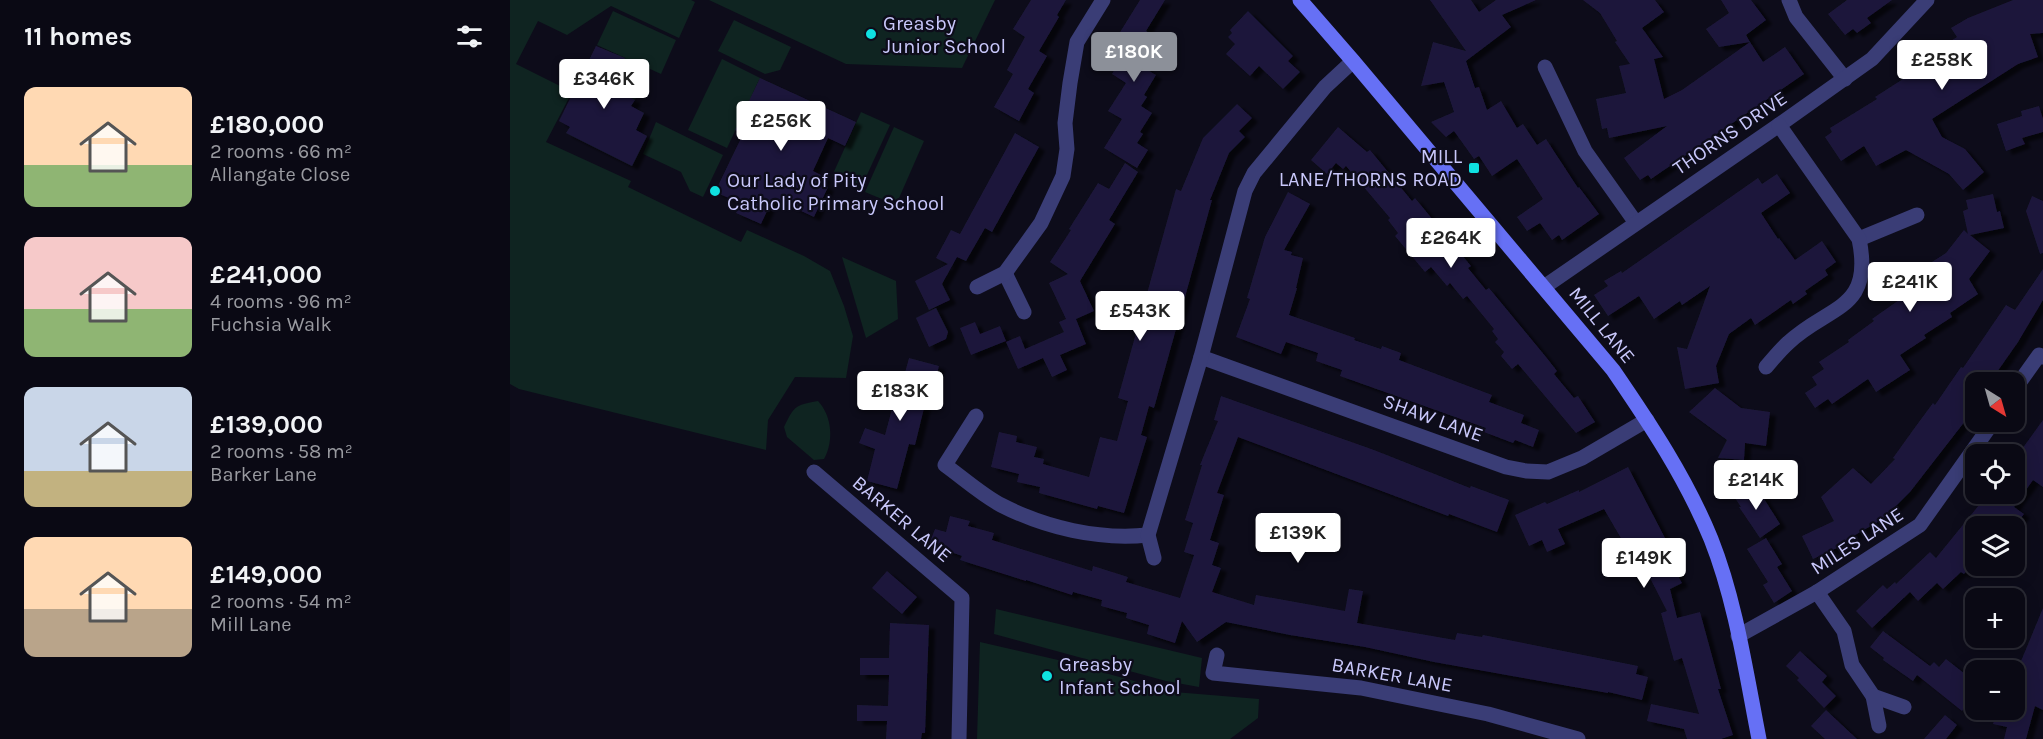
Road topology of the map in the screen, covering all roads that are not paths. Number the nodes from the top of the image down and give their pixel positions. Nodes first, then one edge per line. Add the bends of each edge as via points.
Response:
1 (1103, 0) edge
2 (1300, 0) edge
3 (1788, 0) edge
4 (1927, 0) edge
5 (1353, 60) junction
6 (1545, 67) dead end
7 (1845, 79) junction
8 (1779, 125) junction
9 (1917, 215) dead end
10 (1636, 222) junction
11 (1858, 239) junction
12 (1005, 273) junction
13 (976, 287) dead end
14 (1544, 287) junction
15 (1024, 312) dead end
16 (2041, 356) edge
17 (1201, 357) junction
18 (1766, 367) dead end
19 (2025, 376) edge
20 (976, 416) dead end
21 (1647, 420) junction
22 (1986, 432) edge
23 (814, 472) dead end
24 (1148, 535) junction
25 (1154, 558) dead end
26 (1817, 592) junction
27 (1738, 636) junction
28 (1217, 655) dead end
29 (1873, 696) junction
30 (1904, 707) dead end
31 (1879, 726) dead end
32 (959, 739) edge
33 (1578, 739) edge
34 (1759, 739) edge

1 - 12 street via 1077,42 1065,123 1063,176 1041,223
2 - 5 street, MILL LANE
3 - 7 street via 1796,17
4 - 7 street, THORNS DRIVE via 1872,59
5 - 14 street, MILL LANE
5 - 17 street via 1325,87 1254,173 1245,191
6 - 10 street via 1585,151
7 - 8 street, THORNS DRIVE
8 - 10 street, THORNS DRIVE
8 - 11 street
9 - 11 street
10 - 14 street, THORNS DRIVE
11 - 18 street via 1863,273 1857,289 1846,303 1788,342
12 - 13 street
12 - 15 street
14 - 21 street, MILL LANE via 1613,370
16 - 19 street
17 - 21 street, SHAW LANE via 1526,471 1548,472 1582,458
17 - 24 street
20 - 24 street via 945,465 1000,504 1083,534
21 - 27 street, MILL LANE via 1683,478 1711,540
22 - 26 street, MILES LANE via 1920,525
23 - 32 street, BARKER LANE via 963,598
24 - 25 street
26 - 27 street, MILES LANE
26 - 29 street via 1844,631 1852,665
27 - 34 street, MILL LANE
28 - 33 street, BARKER LANE via 1213,673 1361,688 1488,714
29 - 30 street
29 - 31 street

